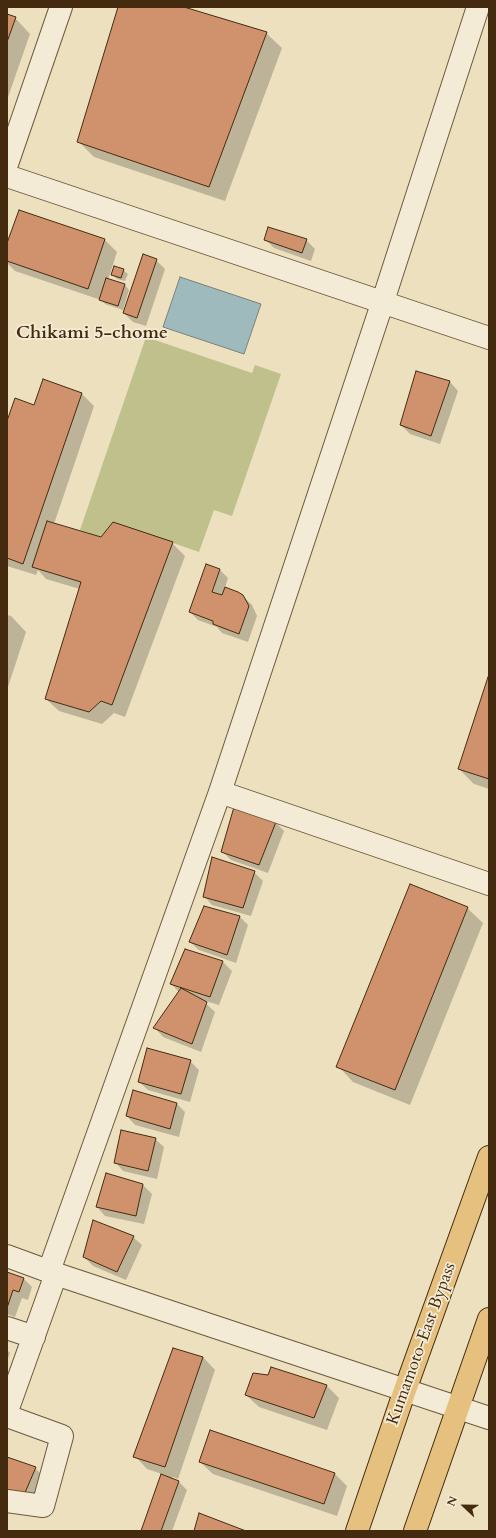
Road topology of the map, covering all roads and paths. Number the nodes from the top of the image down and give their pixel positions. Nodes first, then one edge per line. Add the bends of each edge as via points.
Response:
1 (60, 7) edge
2 (478, 7) edge
3 (7, 164) edge
4 (7, 176) edge
5 (383, 301) junction
6 (489, 338) edge
7 (220, 792) junction
8 (489, 884) edge
9 (489, 1157) edge
10 (7, 1256) edge
11 (52, 1273) junction
12 (489, 1319) edge
13 (7, 1328) edge
14 (34, 1337) junction
15 (404, 1390) junction
16 (457, 1407) junction
17 (7, 1411) edge
18 (7, 1416) edge
19 (489, 1418) edge
20 (7, 1501) edge
21 (357, 1531) edge
22 (415, 1531) edge

1 - 3 street
2 - 5 street
4 - 5 street
5 - 6 street
5 - 7 street
7 - 8 street
7 - 11 street
9 - 15 highway, Kumamoto-East Bypass
10 - 11 street
11 - 14 street
11 - 15 street
12 - 16 highway
13 - 14 street
14 - 17 street
15 - 16 street
15 - 21 highway, Kumamoto-East Bypass
16 - 19 street
16 - 22 highway
18 - 20 street via 62,1436 43,1506

